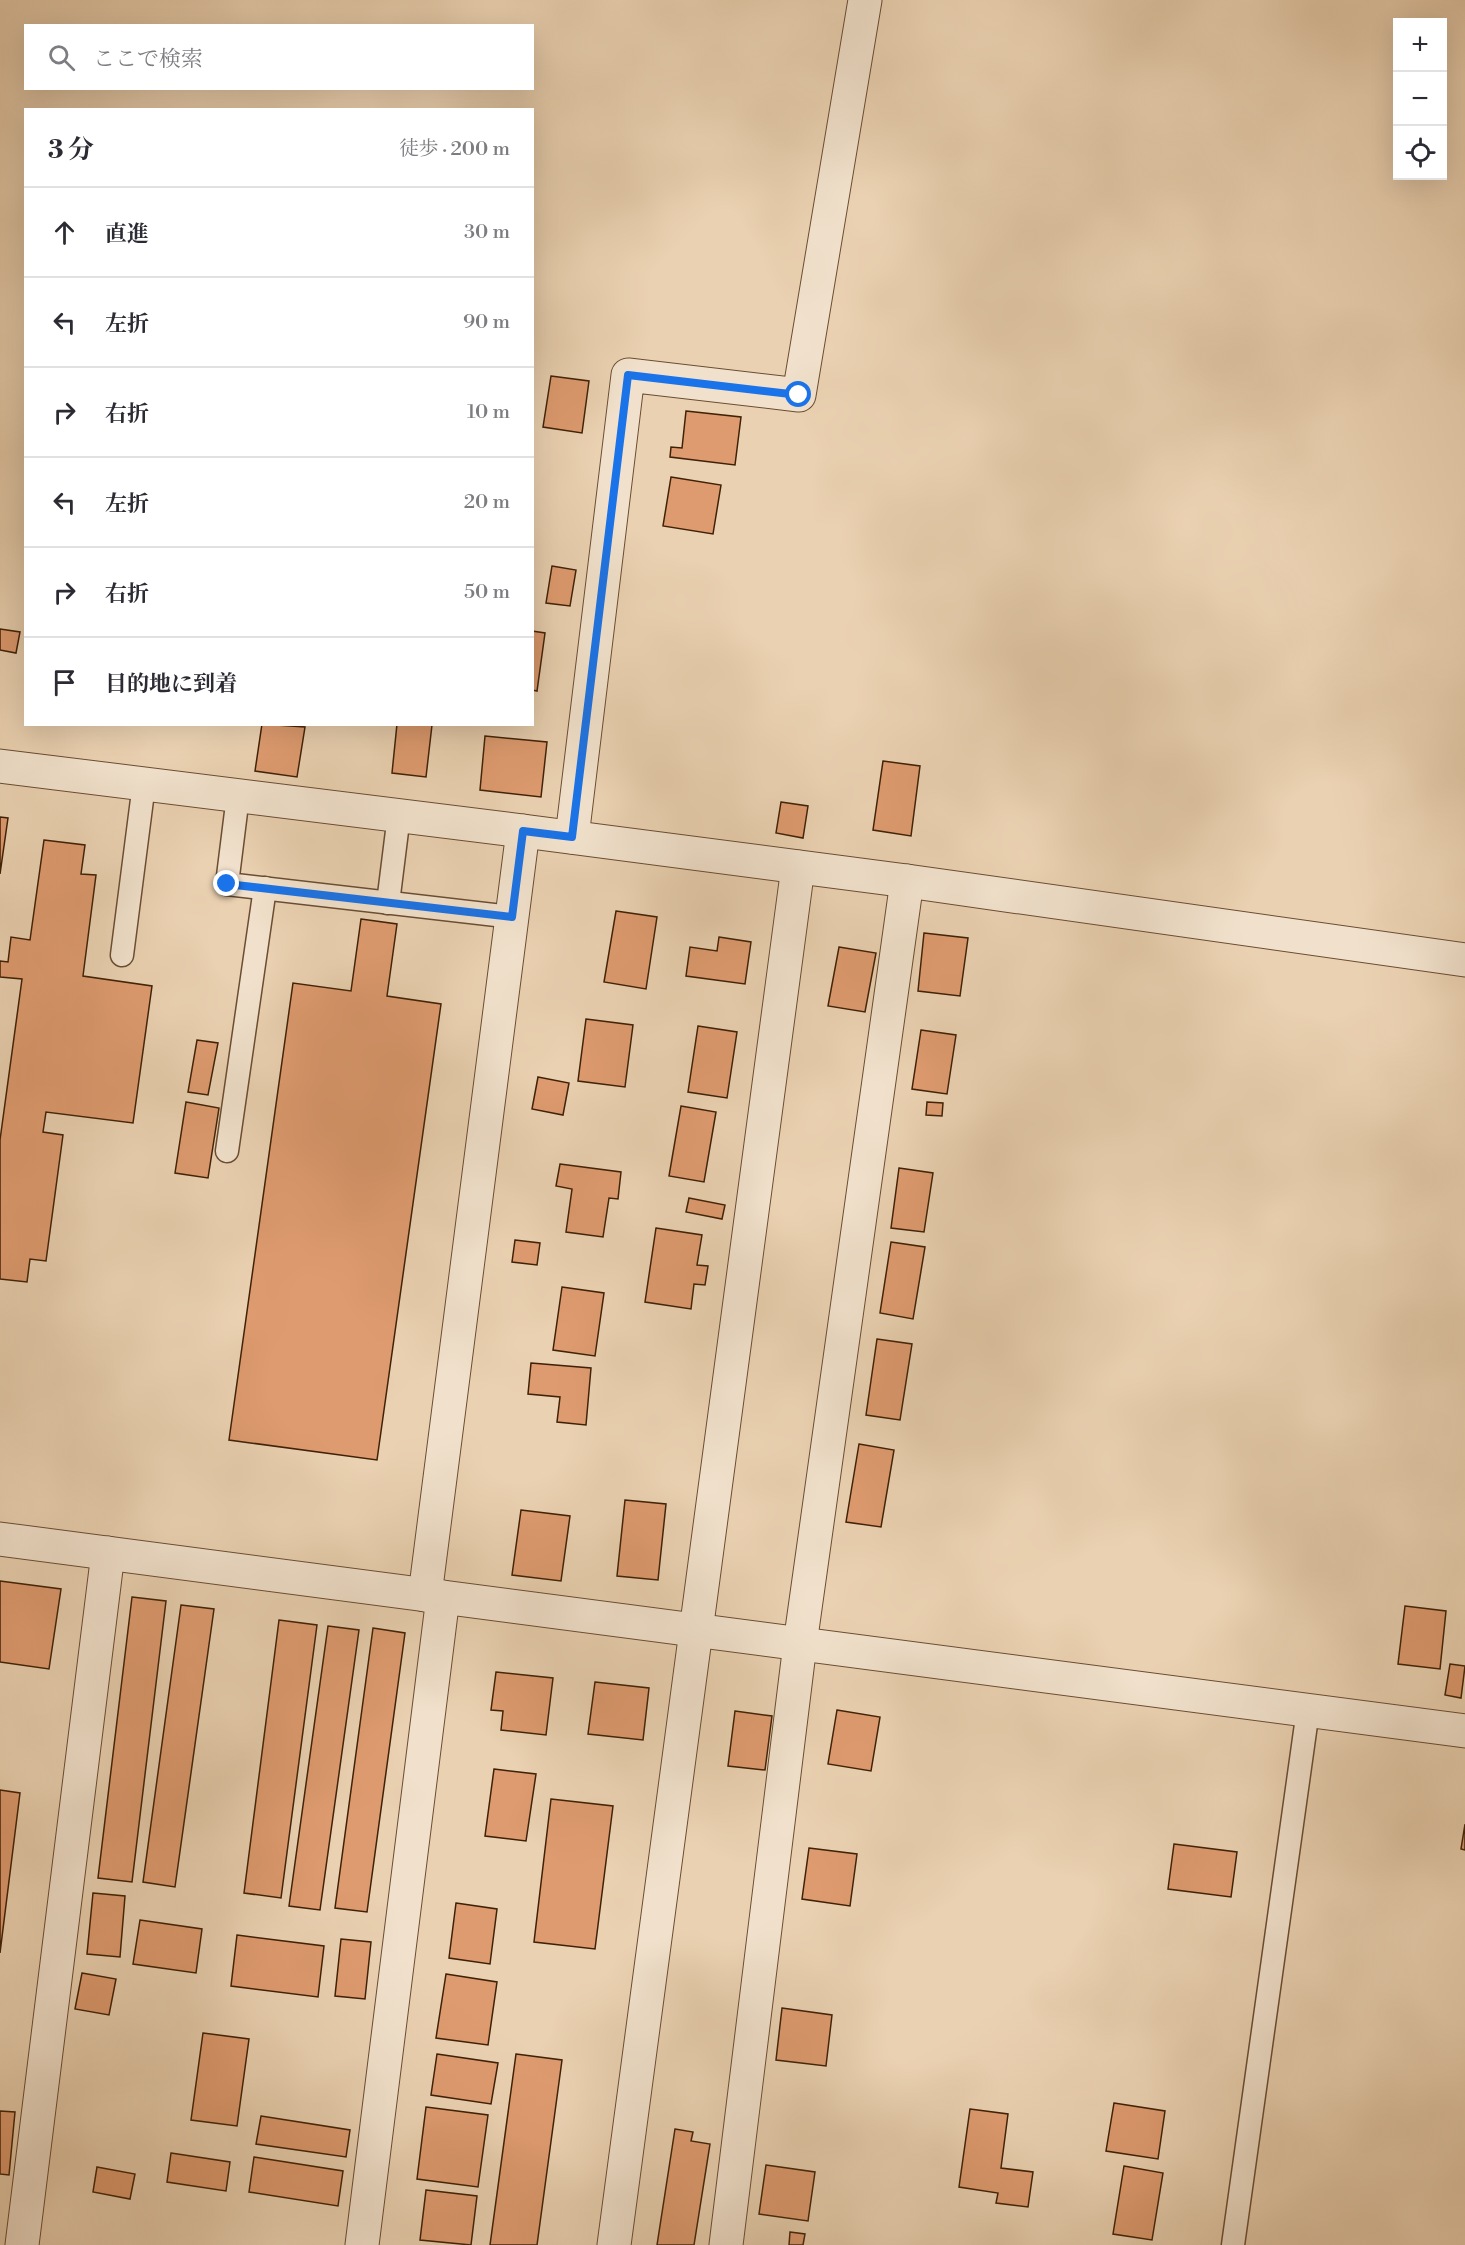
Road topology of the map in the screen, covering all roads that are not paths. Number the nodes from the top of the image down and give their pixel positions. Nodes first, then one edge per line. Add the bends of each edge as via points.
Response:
1 (865, 0) edge
2 (0, 766) edge
3 (144, 784) junction
4 (238, 795) junction
5 (399, 815) junction
6 (523, 831) junction
7 (572, 837) junction
8 (798, 867) junction
9 (907, 881) junction
10 (265, 888) junction
11 (388, 903) junction
12 (512, 917) junction
13 (122, 955) dead end
14 (1465, 960) edge
15 (226, 1151) dead end
16 (0, 1539) edge
17 (108, 1553) junction
18 (434, 1596) junction
19 (696, 1630) junction
20 (800, 1644) junction
21 (1308, 1710) junction
22 (1465, 1731) edge
23 (22, 2245) edge
24 (362, 2245) edge
25 (614, 2245) edge
26 (726, 2245) edge
27 (1233, 2245) edge

1 - 7 street via 799,395 628,375
2 - 3 street
3 - 4 street
3 - 13 lane
4 - 5 street
4 - 10 lane via 227,884
5 - 6 street
5 - 11 lane
6 - 7 street
6 - 12 street
7 - 8 street
8 - 9 street
8 - 19 street
9 - 14 street
9 - 20 street
10 - 11 lane
10 - 15 lane
11 - 12 lane
12 - 18 street
16 - 17 street
17 - 18 street
17 - 23 street
18 - 19 street
18 - 24 street
19 - 20 street
19 - 25 street
20 - 21 street
20 - 26 street
21 - 22 street
21 - 27 lane

